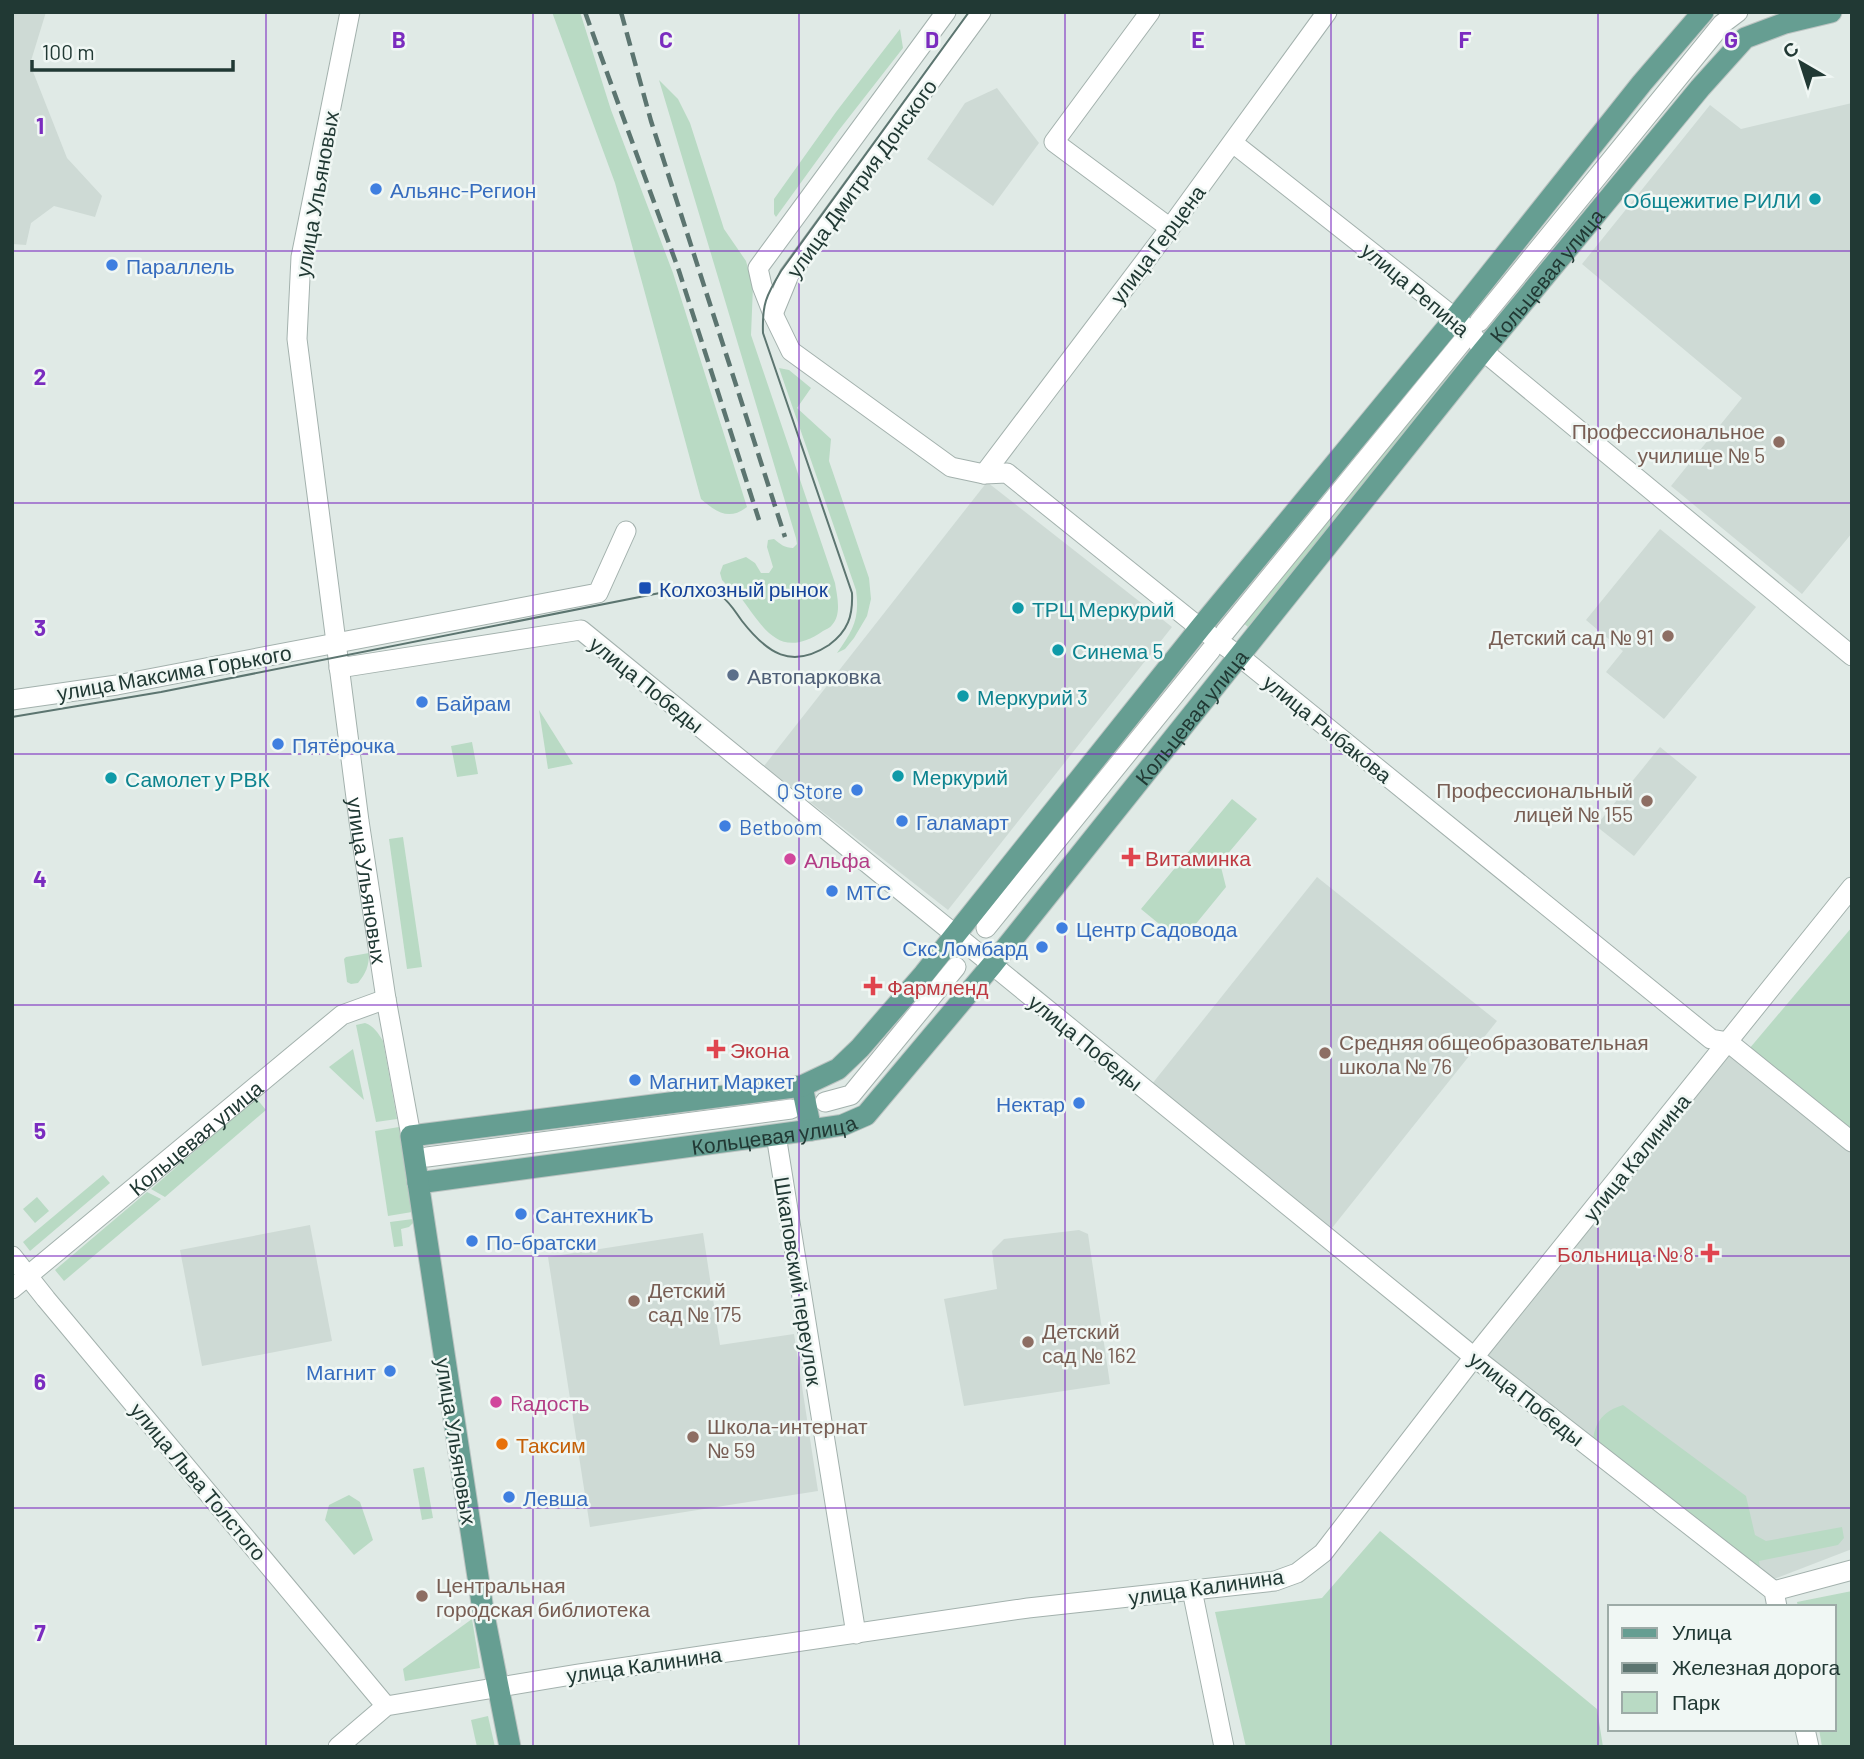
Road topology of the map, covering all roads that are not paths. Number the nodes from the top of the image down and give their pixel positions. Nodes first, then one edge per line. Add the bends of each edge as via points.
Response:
1 (350, 12) edge
2 (946, 12) edge
3 (981, 12) edge
4 (1150, 12) edge
5 (1328, 12) edge
6 (1703, 12) edge
7 (1738, 12) edge
8 (1831, 12) edge
9 (1233, 142) junction
10 (1170, 228) junction
11 (758, 268) joint
12 (773, 314) junction
13 (1455, 318) junction
14 (1479, 322) dead end
15 (1462, 342) dead end
16 (1483, 351) junction
17 (984, 474) junction
18 (626, 531) dead end
19 (1200, 628) junction
20 (1225, 632) dead end
21 (336, 642) junction
22 (1211, 650) dead end
23 (1239, 656) junction
24 (1852, 656) edge
25 (340, 668) junction
26 (12, 701) edge
27 (1852, 887) edge
28 (986, 928) dead end
29 (954, 935) junction
30 (992, 965) junction
31 (956, 967) dead end
32 (386, 999) junction
33 (1728, 1042) junction
34 (802, 1086) junction
35 (825, 1102) dead end
36 (791, 1109) dead end
37 (811, 1130) junction
38 (776, 1135) junction
39 (411, 1136) junction
40 (1852, 1142) edge
41 (426, 1157) dead end
42 (418, 1183) junction
43 (12, 1256) edge
44 (29, 1275) junction
45 (12, 1289) edge
46 (1474, 1357) junction
47 (1852, 1570) edge
48 (1192, 1590) junction
49 (1776, 1599) edge
50 (856, 1634) junction
51 (497, 1687) junction
52 (386, 1706) junction
53 (338, 1747) edge
54 (510, 1747) edge
55 (1224, 1747) edge

1 - 21 street, улица Ульяновых via 301,257 297,339
2 - 11 street, улица Дмитрия Донского
3 - 12 street, улица Дмитрия Донского via 789,275
4 - 10 street via 1054,142
5 - 9 street, улица Герцена
6 - 13 main road, Кольцевая улица
7 - 14 street via 1722,24
8 - 16 main road, Кольцевая улица via 1745,38
9 - 10 street, улица Герцена
9 - 13 street, улица Репина
10 - 17 street, улица Герцена
11 - 12 street, улица Рыбакова
12 - 17 street, улица Рыбакова via 792,351 951,467
13 - 16 street, улица Репина via 1471,331
13 - 19 main road, Кольцевая улица
15 - 20 street
16 - 23 main road, Кольцевая улица
16 - 24 street, улица Репина
17 - 19 street, улица Рыбакова via 1007,473
18 - 21 street, улица Максима Горького via 598,593
19 - 23 street, улица Рыбакова
19 - 29 main road, Кольцевая улица
21 - 25 street, улица Ульяновых
21 - 26 street, улица Максима Горького
22 - 28 street
23 - 30 main road, Кольцевая улица
23 - 33 street, улица Рыбакова via 1711,1039
25 - 29 street, улица Победы via 581,630
25 - 32 street, улица Ульяновых
27 - 33 street, улица Калинина
29 - 30 street, улица Победы
29 - 34 main road, Кольцевая улица via 860,1048 838,1069
30 - 37 main road, Кольцевая улица via 866,1115
30 - 46 street, улица Победы
31 - 35 street via 851,1094
32 - 39 street, улица Ульяновых
32 - 44 street, Кольцевая улица via 342,1014
33 - 40 street, улица Рыбакова
33 - 46 street, улица Калинина
34 - 37 main road
34 - 39 main road, Кольцевая улица
36 - 41 street
37 - 38 main road, Кольцевая улица
38 - 42 main road, Кольцевая улица
38 - 50 street, Шкаповский переулок
39 - 42 main road, улица Ульяновых
42 - 51 main road, улица Ульяновых
43 - 44 street, улица Льва Толстого
44 - 45 street, Кольцевая улица
44 - 52 street, улица Льва Толстого
46 - 48 street, улица Калинина via 1323,1553 1297,1573 1275,1581
46 - 49 street, улица Победы
47 - 49 street
48 - 50 street, улица Калинина
48 - 55 street
50 - 51 street, улица Калинина
51 - 52 street, улица Калинина
51 - 54 main road, улица Ульяновых
52 - 53 street

